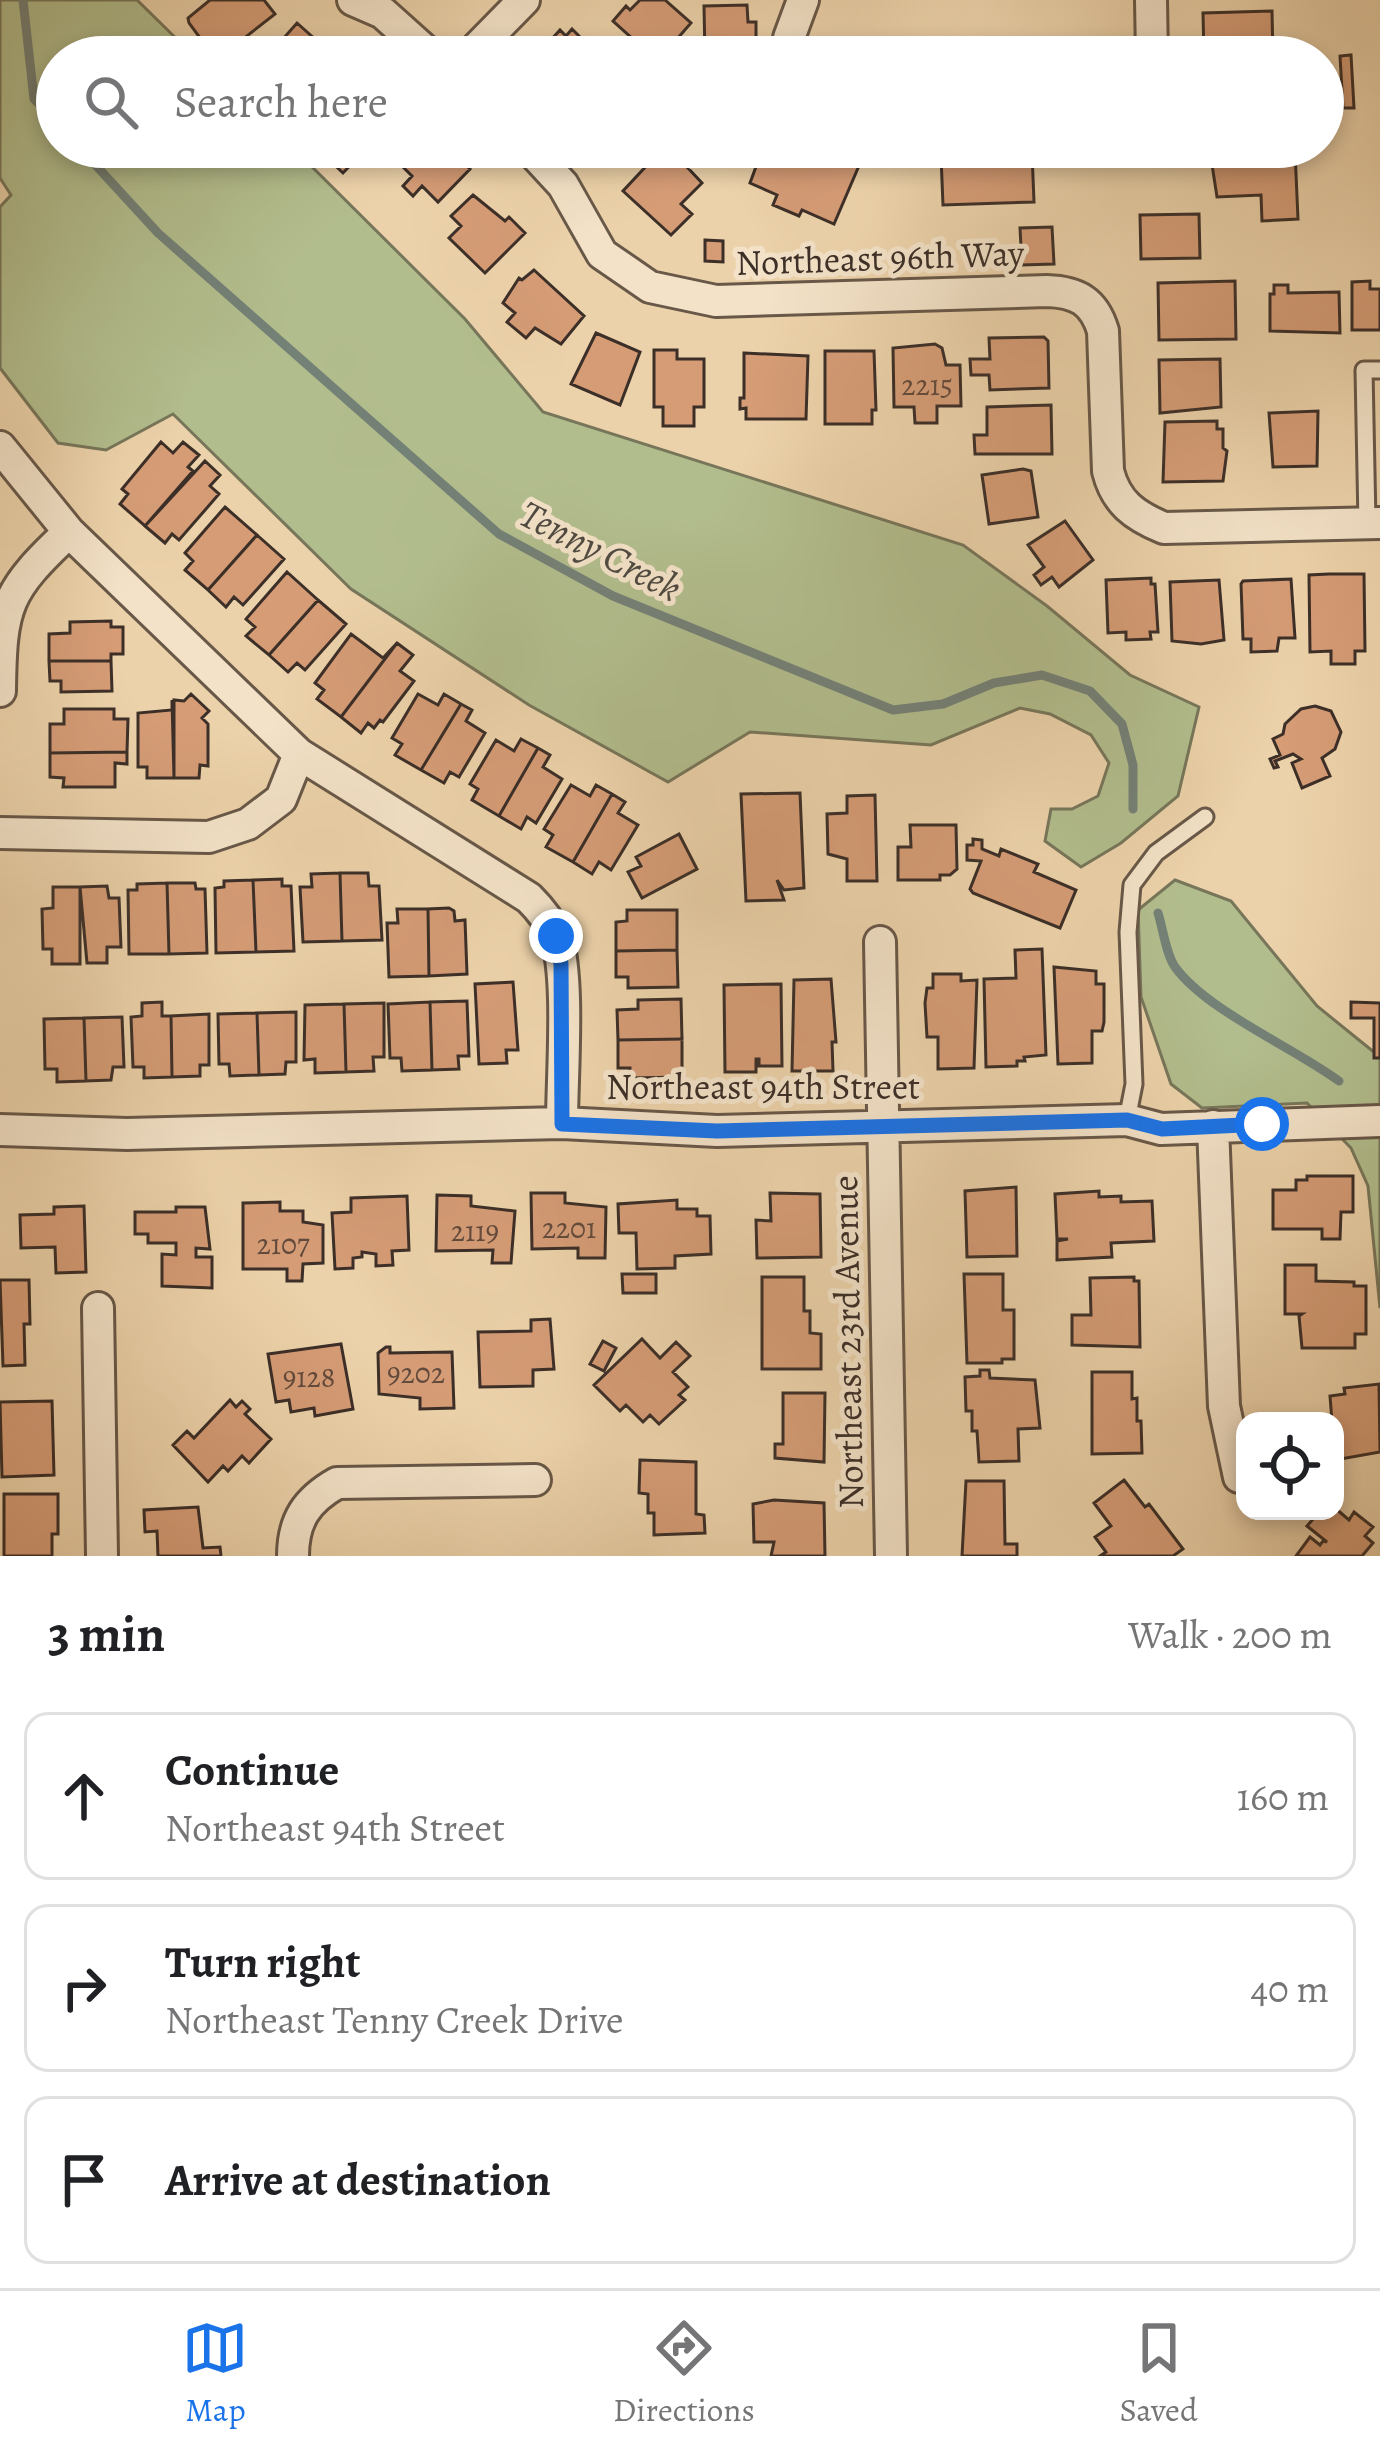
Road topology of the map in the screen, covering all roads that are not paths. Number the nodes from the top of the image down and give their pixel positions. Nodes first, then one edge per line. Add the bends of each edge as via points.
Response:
1 (353, 0) edge
2 (524, 0) edge
3 (803, 0) edge
4 (1151, 0) edge
5 (409, 36) edge
6 (489, 36) edge
7 (791, 36) edge
8 (1152, 36) edge
9 (547, 168) edge
10 (1380, 370) edge
11 (0, 447) edge
12 (1374, 523) edge
13 (69, 532) junction
14 (0, 691) edge
15 (299, 754) junction
16 (1205, 817) dead end
17 (0, 833) edge
18 (880, 942) dead end
19 (1127, 1120) junction
20 (1380, 1121) edge
21 (562, 1124) junction
22 (882, 1126) junction
23 (1214, 1126) junction
24 (0, 1130) edge
25 (98, 1308) dead end
26 (1236, 1463) edge
27 (536, 1480) dead end
28 (293, 1547) edge
29 (103, 1556) edge
30 (890, 1556) edge

1 - 5 street
2 - 6 street
3 - 7 street
4 - 8 street
9 - 12 street, Northeast 96th Way via 602,254 650,287 716,301 1070,292 1097,311 1103,331 1108,471 1134,515 1164,528
10 - 12 lane via 1364,370
11 - 13 street
13 - 14 street via 8,599
13 - 15 street
15 - 17 street via 280,799 248,824 209,837
15 - 21 street via 546,916 561,964
16 - 19 lane via 1156,853 1132,885 1134,1084
18 - 22 street, Northeast 23rd Avenue
19 - 22 street, Northeast 94th Street
19 - 23 street, Northeast 94th Street via 1162,1129
20 - 23 street, Northeast 94th Street
21 - 22 street, Northeast 94th Street via 717,1131
21 - 24 street, Northeast 94th Street
22 - 30 street, Northeast 23rd Avenue
23 - 26 street via 1224,1406
25 - 29 street
27 - 28 street via 337,1483 300,1514

